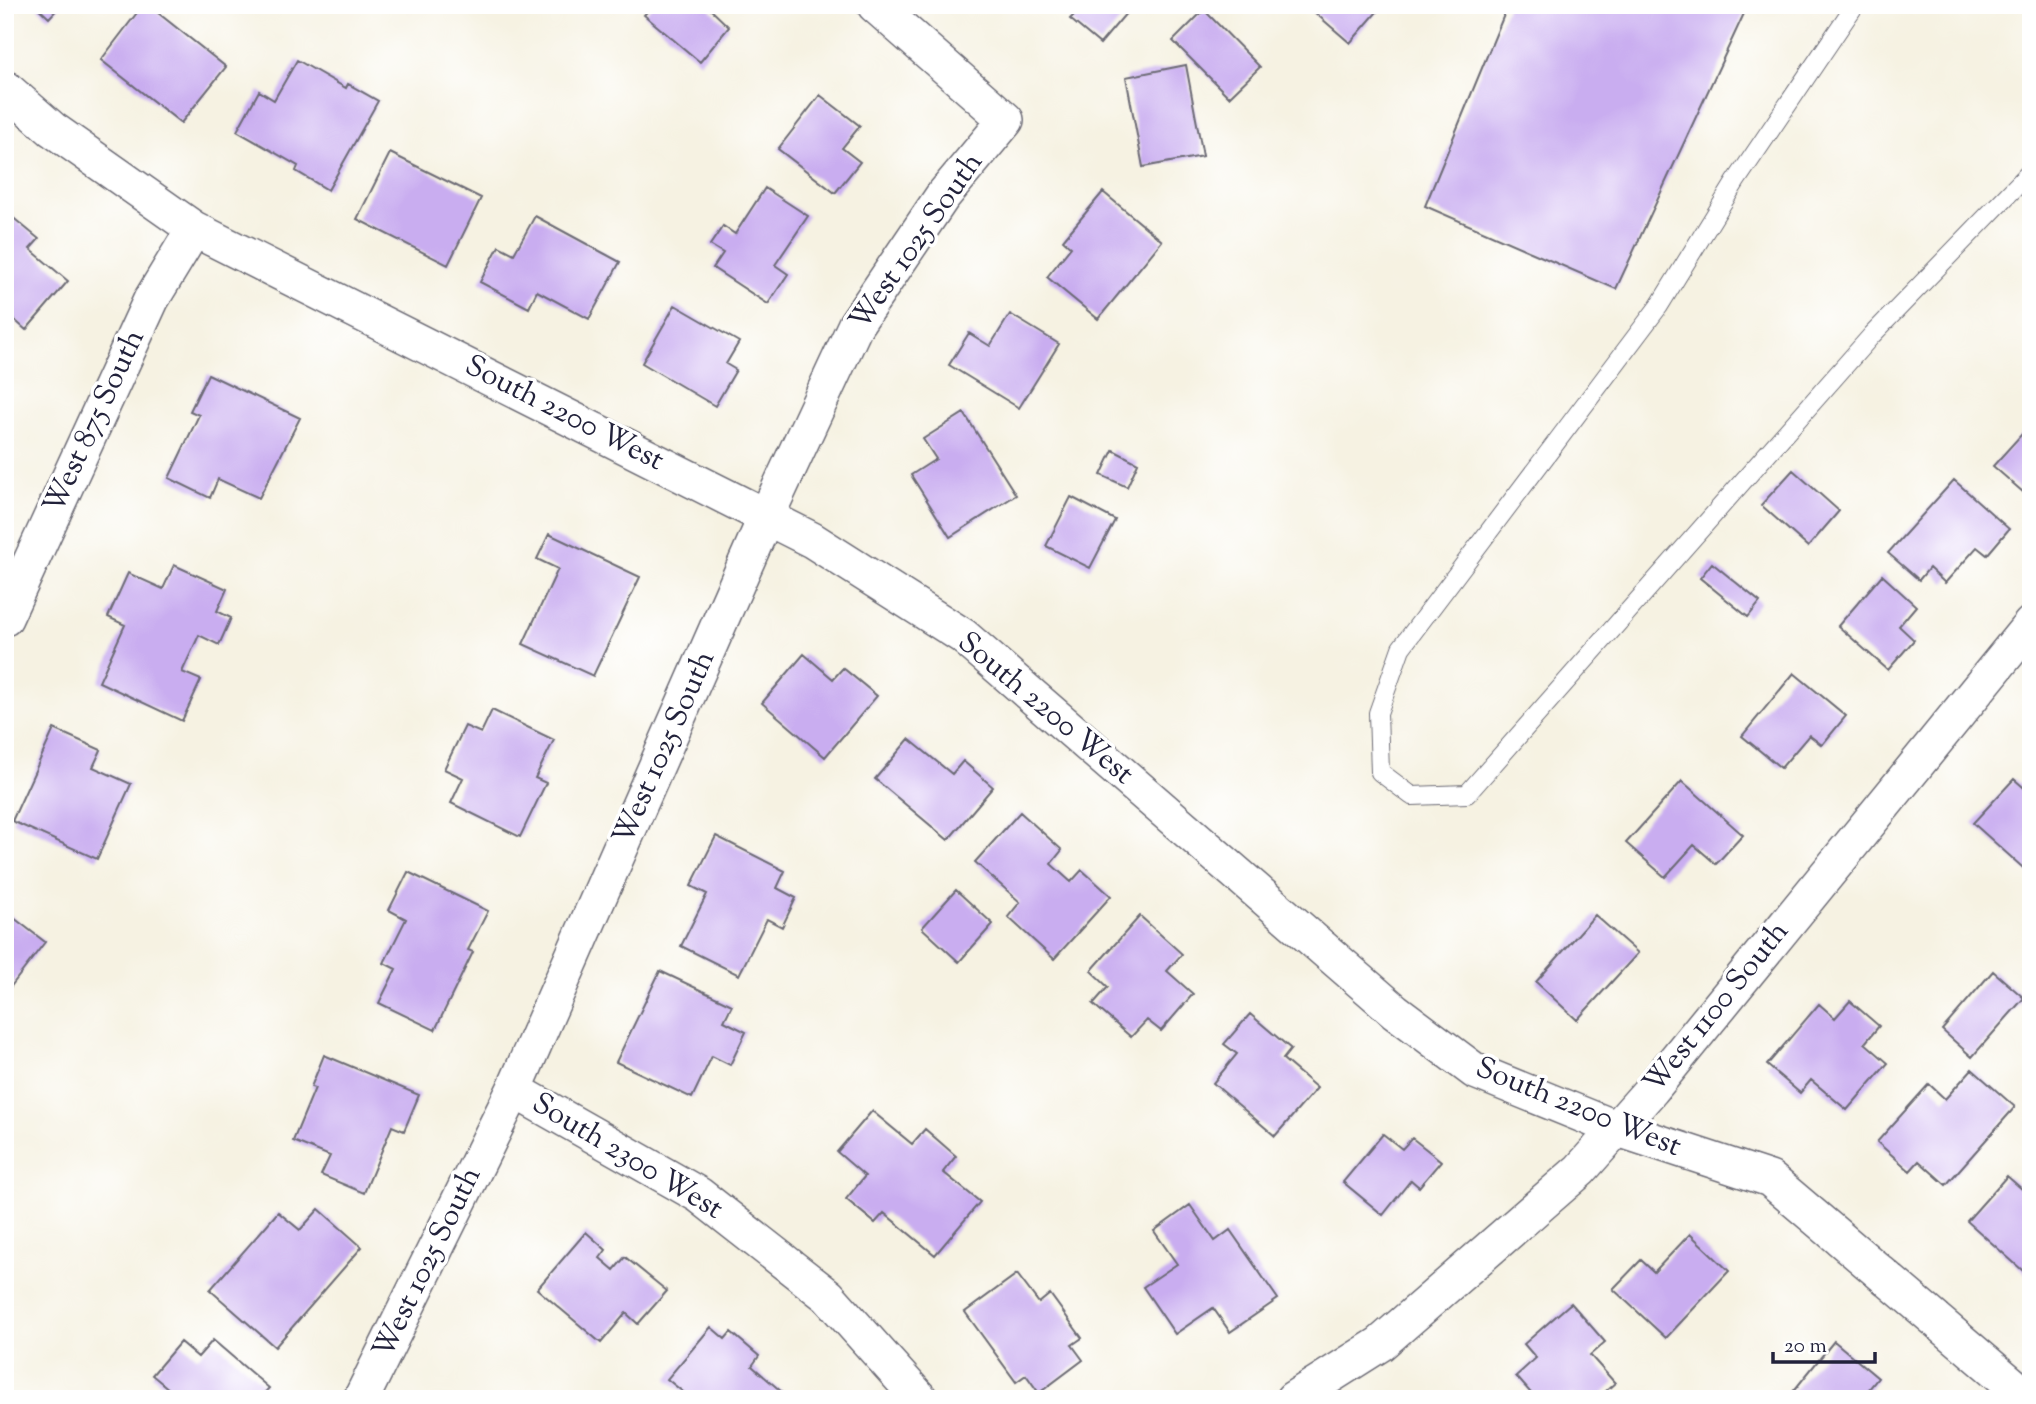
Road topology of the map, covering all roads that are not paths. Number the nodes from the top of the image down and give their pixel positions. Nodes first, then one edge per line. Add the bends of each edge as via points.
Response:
1 (875, 5) edge
2 (1855, 5) edge
3 (5, 88) edge
4 (2031, 171) edge
5 (194, 229) junction
6 (766, 517) junction
7 (5, 618) edge
8 (2025, 643) edge
9 (514, 1090) junction
10 (1615, 1128) junction
11 (2006, 1391) edge
12 (361, 1399) edge
13 (920, 1399) edge
14 (1293, 1399) edge

1 - 6 street, West 1025 South via 1006,120 942,197 856,324
2 - 4 lane via 1736,181 1659,306 1401,648 1378,713 1380,772 1412,796 1467,794 1872,335
3 - 5 street, South 2200 West via 52,129
5 - 6 street, South 2200 West
5 - 7 street, West 875 South via 151,300
6 - 9 street, West 1025 South
6 - 10 street, South 2200 West via 812,540 963,636 1395,1011 1475,1071
8 - 10 street, West 1100 South
9 - 12 street, West 1025 South
9 - 13 street, South 2300 West via 699,1195 828,1296
10 - 11 street, South 2200 West via 1770,1180
10 - 14 street, West 1100 South via 1580,1170 1380,1344

